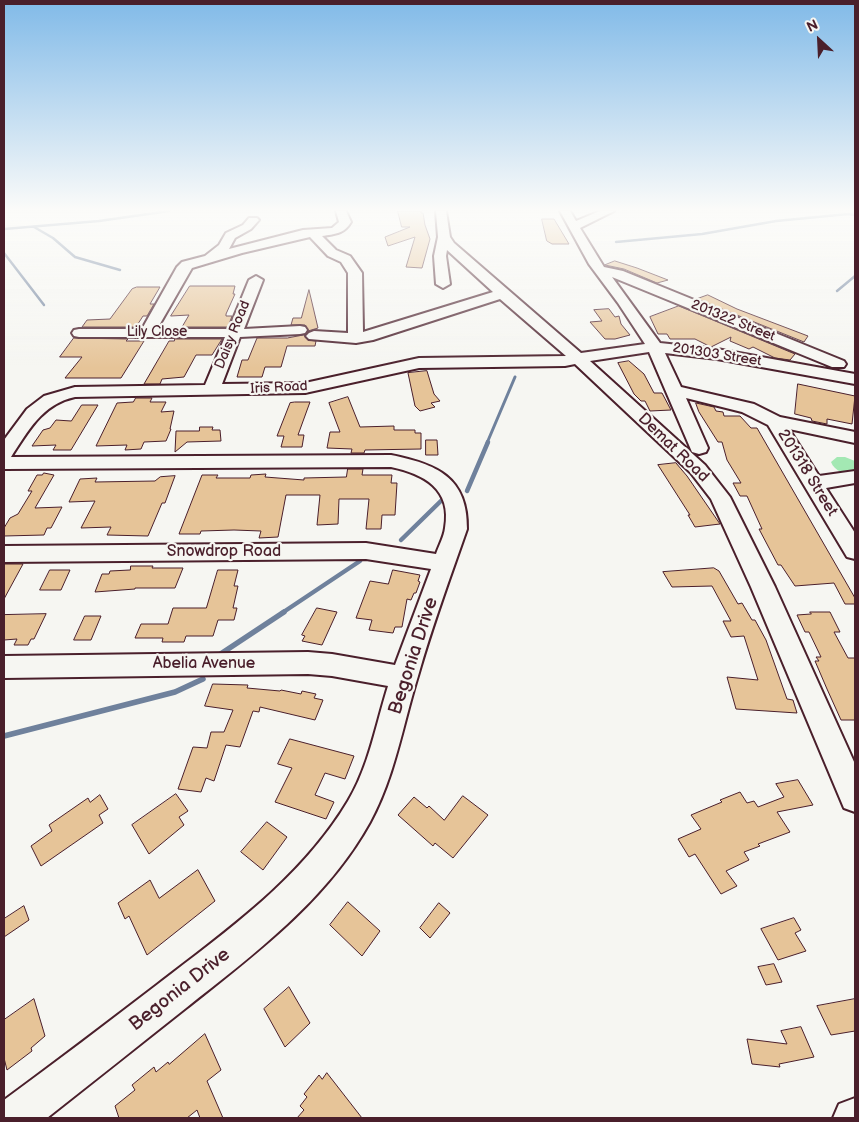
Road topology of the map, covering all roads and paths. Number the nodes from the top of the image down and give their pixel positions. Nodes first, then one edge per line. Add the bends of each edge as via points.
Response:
1 (193, 263) edge
2 (349, 263) edge
3 (442, 263) edge
4 (469, 263) edge
5 (595, 263) edge
6 (599, 270) junction
7 (256, 280) dead end
8 (443, 284) dead end
9 (502, 294) junction
10 (300, 330) dead end
11 (148, 332) junction
12 (234, 332) junction
13 (79, 333) dead end
14 (314, 336) dead end
15 (356, 338) junction
16 (655, 347) junction
17 (579, 359) junction
18 (838, 364) dead end
19 (855, 379) edge
20 (211, 390) junction
21 (674, 390) junction
22 (775, 421) junction
23 (855, 437) edge
24 (700, 448) dead end
25 (4, 453) edge
26 (4, 463) edge
27 (855, 477) edge
28 (814, 483) junction
29 (855, 551) edge
30 (4, 554) edge
31 (444, 563) junction
32 (4, 667) edge
33 (404, 678) junction
34 (855, 797) edge
35 (14, 1118) edge

1 - 11 street via 182,270
2 - 15 street via 355,273
3 - 8 street
4 - 9 street, Demat Road
5 - 6 street
6 - 16 street via 632,311
6 - 18 street, 201322 Street via 618,274
7 - 12 street, Daisy Road
9 - 15 street via 381,334
9 - 17 street, Demat Road
10 - 12 street, Lily Close
11 - 12 street, Lily Close
11 - 13 street, Lily Close
12 - 20 street, Daisy Road
14 - 15 street
16 - 17 street, 201303 Street
16 - 19 street, 201303 Street via 717,354
16 - 21 street
17 - 20 street, Iris Road via 418,363 305,388
17 - 34 street, Demat Road via 679,450 720,497
20 - 25 street, Iris Road via 75,392 60,395 35,409
21 - 22 street, 201318 Street via 748,408
21 - 24 street
22 - 23 street, 201318 Street
22 - 28 street, 201318 Street
26 - 31 street, Begonia Drive via 401,462 438,478 455,498 458,512 456,529
27 - 28 street
28 - 29 street, 201318 Street
30 - 31 street, Snowdrop Road via 366,550
31 - 33 street, Begonia Drive
32 - 33 street, Abelia Avenue via 308,664
33 - 35 street, Begonia Drive via 390,731 360,810 308,881 254,933

